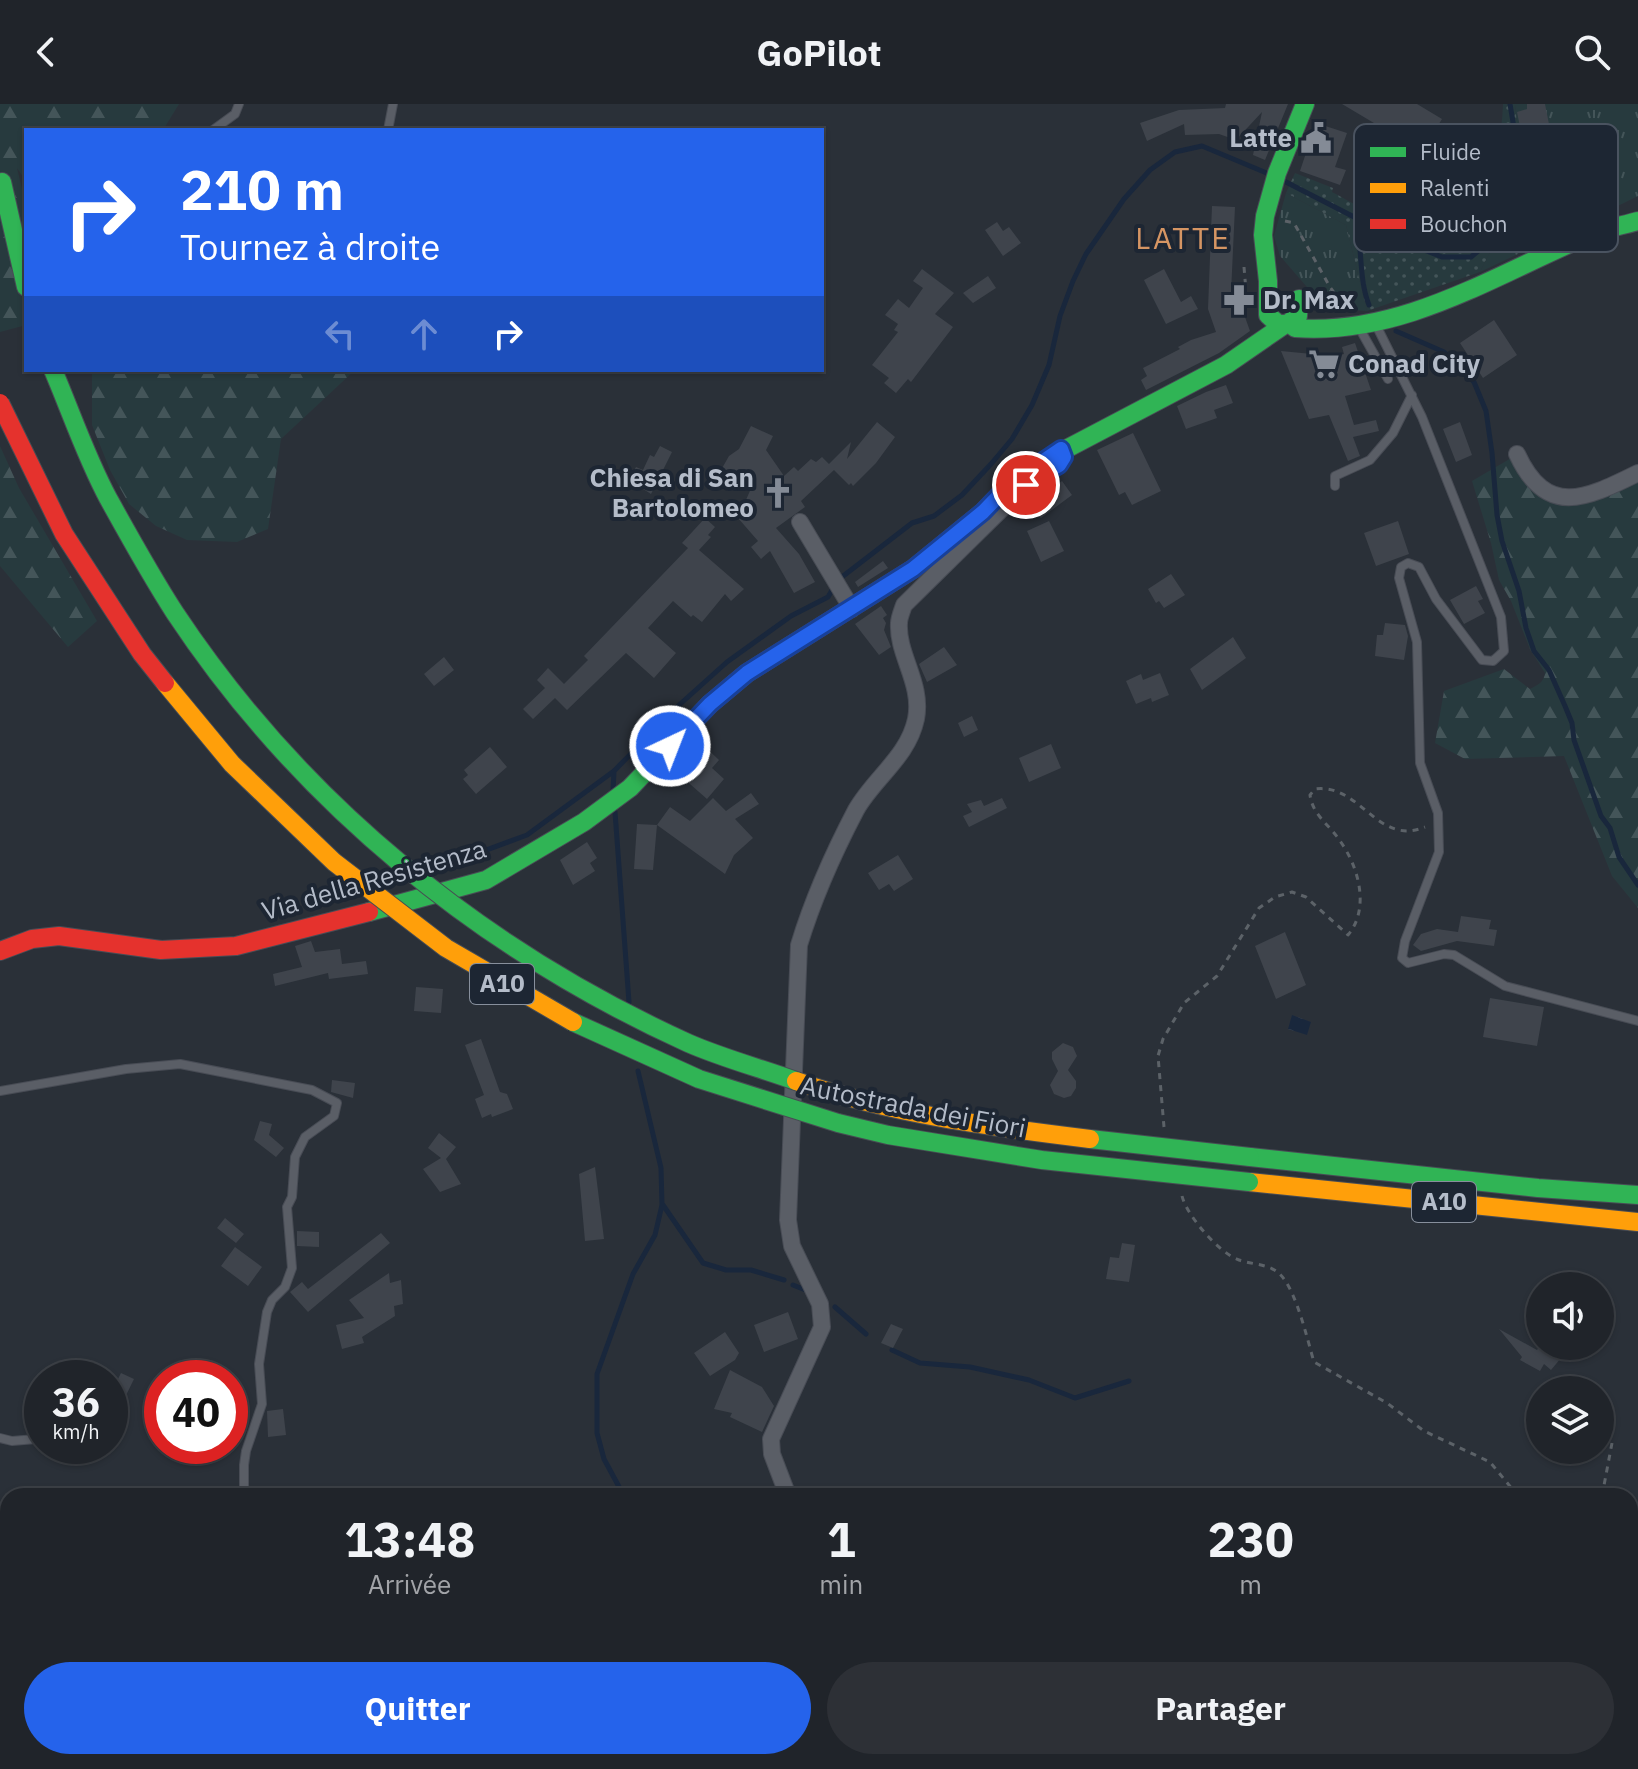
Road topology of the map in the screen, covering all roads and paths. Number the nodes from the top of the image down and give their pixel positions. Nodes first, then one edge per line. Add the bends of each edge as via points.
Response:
1 (239, 104) edge
2 (393, 104) edge
3 (1305, 104) edge
4 (216, 128) edge
5 (388, 128) edge
6 (2, 182) edge
7 (1272, 209) junction
8 (1638, 221) edge
9 (1618, 227) edge
10 (1262, 251) junction
11 (1552, 252) edge
12 (24, 278) edge
13 (1295, 295) junction
14 (1277, 318) junction
15 (1361, 326) junction
16 (54, 372) edge
17 (1388, 379) dead end
18 (1412, 395) junction
19 (0, 403) edge
20 (1061, 449) junction
21 (1517, 454) dead end
22 (1638, 473) edge
23 (1335, 486) dead end
24 (800, 522) dead end
25 (852, 609) junction
26 (1438, 813) junction
27 (0, 951) edge
28 (1638, 1021) edge
29 (0, 1091) edge
30 (1165, 1128) dead end
31 (1180, 1189) dead end
32 (1638, 1195) edge
33 (1638, 1222) edge
34 (0, 1438) edge
35 (24, 1440) edge
36 (1608, 1464) edge
37 (245, 1488) edge
38 (785, 1488) edge
39 (1511, 1488) edge
40 (1604, 1488) edge

1 - 4 lane via 235,114
2 - 5 lane
3 - 7 main road via 1283,159
6 - 12 main road
7 - 10 main road via 1263,229
7 - 15 path via 1294,223 1330,287
8 - 9 main road
10 - 13 main road
10 - 14 main road
11 - 15 main road via 1459,296
13 - 14 main road via 1300,311
13 - 14 main road via 1274,292
13 - 15 main road via 1321,316
14 - 15 main road via 1295,328
14 - 20 main road, Via della Resistenza via 1265,338 1192,384
15 - 17 lane
15 - 18 lane
16 - 32 main road, Autostrada dei Fiori / A10, bridge via 102,485 150,575 231,692 291,763 360,833 473,922 537,964 667,1034 817,1089 1005,1129
18 - 23 lane via 1393,433 1370,460 1335,476
18 - 26 lane via 1501,617 1505,642 1493,661 1482,660 1419,567 1401,567 1399,578 1417,642 1420,763
19 - 33 main road, Autostrada dei Fiori / A10, bridge via 56,521 93,583 136,649 233,766 342,871 442,947 596,1035 756,1100 933,1143
20 - 25 main road, Via della Resistenza via 1011,483 913,569
20 - 38 street via 1059,465 1026,485 904,605 899,623 916,695 916,718 905,747 857,807 799,945 788,1220 792,1246 820,1304 822,1327 771,1439
21 - 22 street via 1532,480 1561,499 1577,498
24 - 25 street
25 - 27 main road, Via della Resistenza via 747,673 630,788 486,880 236,946 161,950 59,936
26 - 28 lane via 1439,852 1402,958 1408,963 1454,955 1505,986
26 - 30 path via 1428,826 1410,833 1391,829 1345,795 1315,789 1310,795 1312,808 1341,842 1356,872 1358,923 1348,935 1306,897 1292,892 1259,908 1217,976 1184,1003 1163,1039 1158,1056
29 - 37 lane via 180,1064 312,1090 337,1103 334,1116 305,1137 295,1157 287,1207 292,1268 267,1312 259,1364 262,1404 246,1451
31 - 39 path via 1184,1204 1218,1246 1236,1259 1275,1270 1289,1285 1314,1362 1387,1403 1424,1431 1490,1462
34 - 35 lane
36 - 40 path

